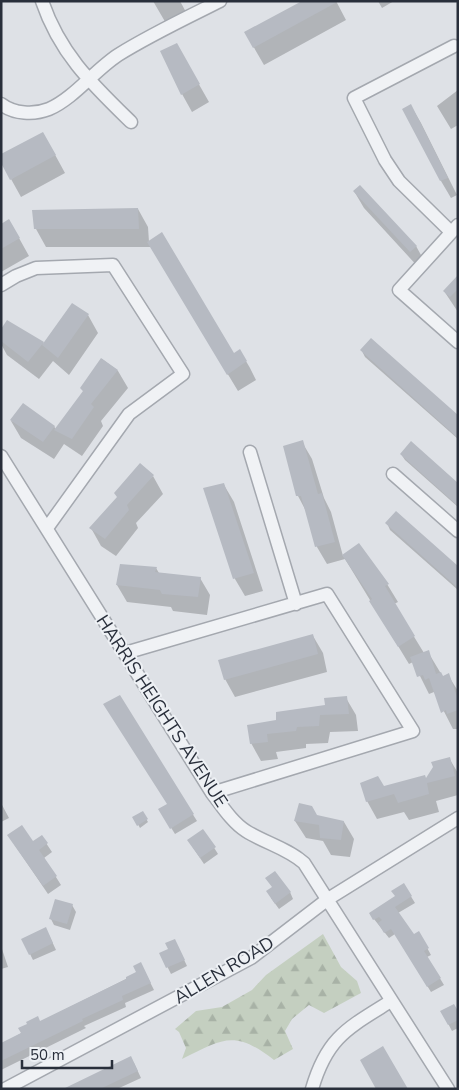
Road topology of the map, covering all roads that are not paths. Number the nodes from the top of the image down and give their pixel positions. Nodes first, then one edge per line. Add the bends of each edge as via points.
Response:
1 (42, 1) edge
2 (220, 1) edge
3 (454, 46) dead end
4 (87, 78) junction
5 (1, 104) edge
6 (131, 122) dead end
7 (455, 229) edge
8 (1, 285) edge
9 (458, 342) edge
10 (250, 452) dead end
11 (1, 456) edge
12 (393, 474) dead end
13 (46, 528) junction
14 (458, 531) edge
15 (296, 604) junction
16 (125, 653) junction
17 (212, 793) junction
18 (458, 818) edge
19 (328, 899) junction
20 (391, 1001) junction
21 (5, 1089) edge
22 (312, 1089) edge
23 (448, 1089) edge

1 - 4 street via 66,52
2 - 4 street via 118,55
3 - 7 street via 354,98 399,181
4 - 5 street via 58,104 46,110 16,112
4 - 6 street
7 - 9 street via 399,290
8 - 13 street via 36,268 113,265 183,374 129,414
10 - 15 street
11 - 13 street, HARRIS HEIGHTS AVENUE
12 - 14 street
13 - 16 street, HARRIS HEIGHTS AVENUE
15 - 16 street
15 - 17 street via 327,594 413,731
16 - 17 street, HARRIS HEIGHTS AVENUE
17 - 19 street, HARRIS HEIGHTS AVENUE via 245,831 304,863
18 - 19 street, ALLEN ROAD
19 - 20 street, HARRIS HEIGHTS AVENUE
19 - 21 street, ALLEN ROAD via 251,958
20 - 22 street via 339,1034 317,1070
20 - 23 street, HARRIS HEIGHTS AVENUE

